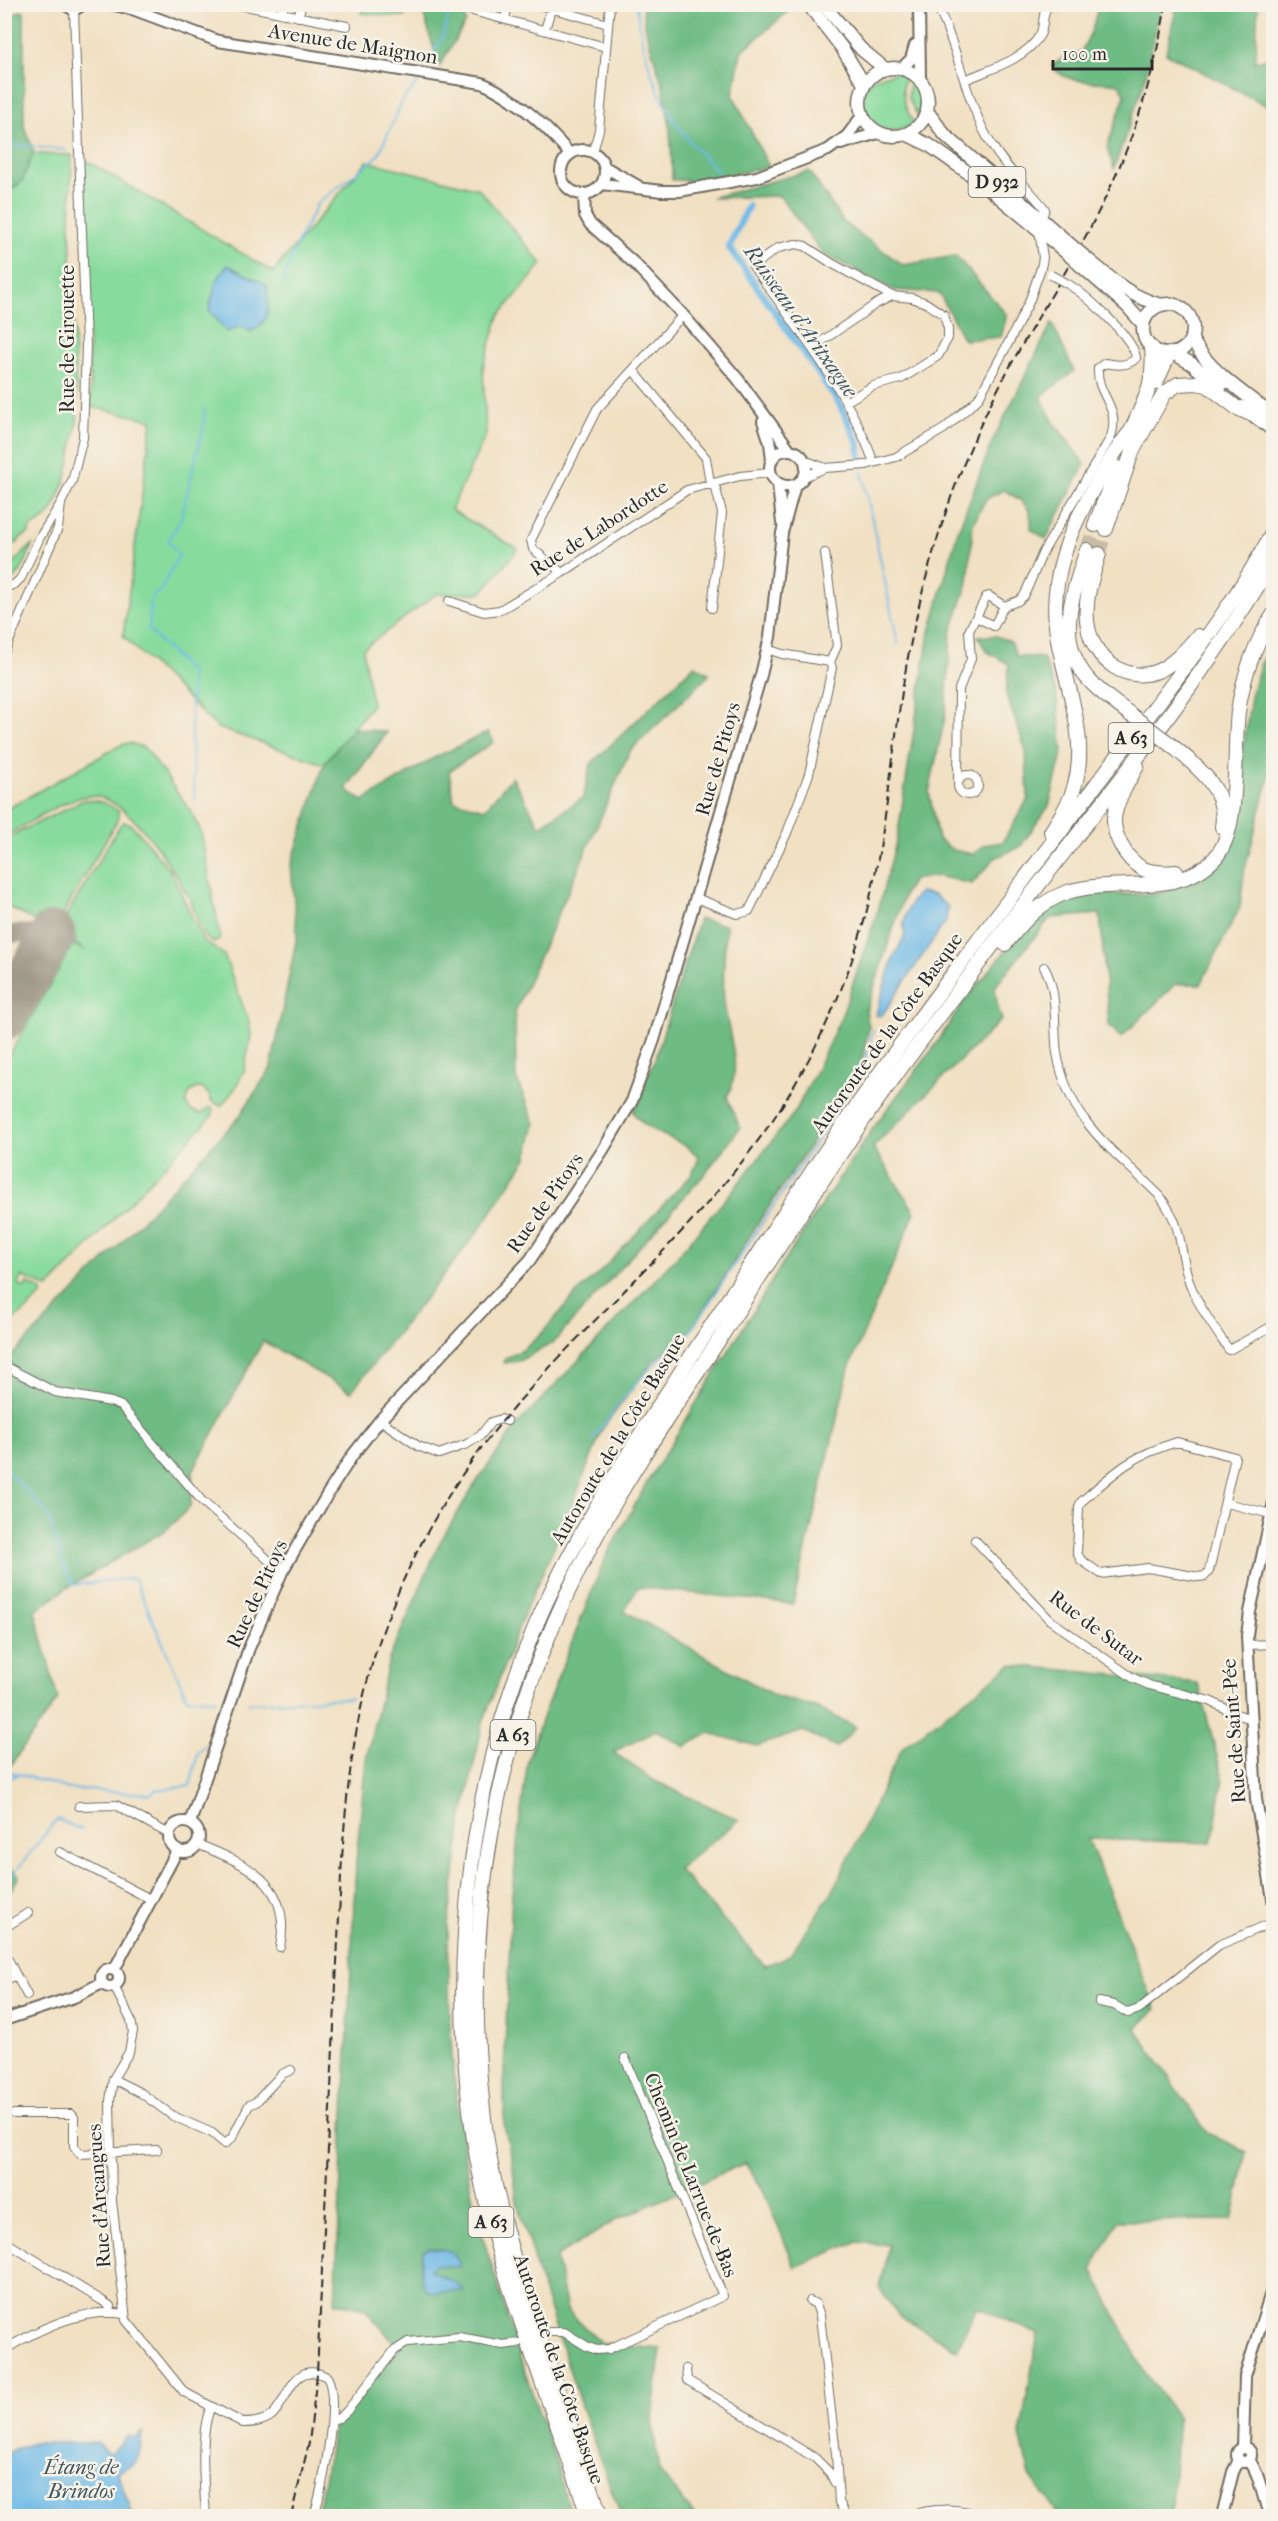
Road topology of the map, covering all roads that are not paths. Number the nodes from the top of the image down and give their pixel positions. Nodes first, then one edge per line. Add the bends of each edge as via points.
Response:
1 (111, 4) edge
2 (236, 4) edge
3 (282, 4) edge
4 (302, 4) edge
5 (467, 4) edge
6 (508, 4) edge
7 (535, 4) edge
8 (610, 4) edge
9 (808, 4) edge
10 (823, 4) edge
11 (936, 4) edge
12 (74, 6) edge
13 (1045, 6) edge
14 (919, 8) edge
15 (551, 9) junction
16 (284, 14) junction
17 (298, 17) junction
18 (505, 19) junction
19 (608, 24) junction
20 (347, 26) dead end
21 (545, 30) junction
22 (606, 47) junction
23 (884, 68) junction
24 (902, 68) junction
25 (920, 79) junction
26 (965, 80) junction
27 (864, 84) junction
28 (927, 111) junction
29 (862, 116) junction
30 (878, 133) junction
31 (906, 134) junction
32 (835, 146) junction
33 (593, 152) junction
34 (570, 154) junction
35 (605, 167) junction
36 (602, 184) junction
37 (647, 189) junction
38 (584, 194) junction
39 (1040, 225) junction
40 (1056, 244) junction
41 (1071, 251) junction
42 (1043, 258) junction
43 (1083, 261) junction
44 (1041, 268) junction
45 (892, 296) junction
46 (1162, 305) junction
47 (683, 315) junction
48 (1143, 324) junction
49 (1191, 337) junction
50 (812, 348) junction
51 (1152, 348) junction
52 (1171, 354) junction
53 (633, 370) junction
54 (847, 401) junction
55 (760, 412) junction
56 (1248, 412) junction
57 (1274, 416) edge
58 (1138, 429) junction
59 (1274, 431) edge
60 (790, 450) junction
61 (772, 460) junction
62 (804, 460) junction
63 (874, 463) junction
64 (825, 468) junction
65 (770, 473) junction
66 (804, 477) junction
67 (710, 483) junction
68 (778, 484) junction
69 (795, 485) junction
70 (61, 503) junction
71 (1101, 527) tunnel mouth
72 (1274, 530) edge
73 (782, 533) junction
74 (825, 553) dead end
75 (1274, 559) edge
76 (562, 573) junction
77 (1242, 585) junction
78 (4, 588) edge
79 (449, 601) dead end
80 (1004, 606) junction
81 (712, 608) dead end
82 (1274, 614) edge
83 (976, 617) junction
84 (767, 649) junction
85 (4, 652) edge
86 (830, 662) junction
87 (1161, 724) junction
88 (958, 782) dead end
89 (1017, 889) junction
90 (696, 898) junction
91 (1044, 967) dead end
92 (963, 984) junction
93 (1274, 1325) edge
94 (5, 1366) edge
95 (380, 1420) junction
96 (507, 1421) dead end
97 (1274, 1502) edge
98 (1226, 1503) junction
99 (1271, 1514) junction
100 (975, 1540) dead end
101 (282, 1572) junction
102 (1274, 1644) edge
103 (1247, 1645) junction
104 (1252, 1719) junction
105 (79, 1806) dead end
106 (190, 1823) junction
107 (169, 1834) junction
108 (197, 1844) junction
109 (1268, 1848) edge
110 (177, 1851) junction
111 (60, 1852) dead end
112 (152, 1900) junction
113 (1274, 1905) edge
114 (28, 1913) dead end
115 (1274, 1922) edge
116 (4, 1928) edge
117 (280, 1947) dead end
118 (4, 1952) edge
119 (7, 1964) edge
120 (114, 1971) junction
121 (16, 1976) junction
122 (4, 1981) edge
123 (102, 1983) junction
124 (114, 1986) junction
125 (27, 1995) dead end
126 (1099, 2002) dead end
127 (4, 2020) edge
128 (624, 2058) dead end
129 (291, 2070) dead end
130 (113, 2079) junction
131 (14, 2114) dead end
132 (157, 2150) dead end
133 (110, 2153) junction
134 (4, 2241) edge
135 (1274, 2283) edge
136 (810, 2301) dead end
137 (109, 2313) junction
138 (124, 2314) junction
139 (550, 2332) dead end
140 (518, 2343) dead end
141 (4, 2350) edge
142 (686, 2369) dead end
143 (211, 2407) junction
144 (332, 2420) junction
145 (1244, 2460) junction
146 (837, 2487) junction
147 (206, 2517) edge
148 (314, 2517) edge
149 (588, 2517) edge
150 (600, 2517) edge
151 (847, 2517) edge
152 (910, 2517) edge
153 (979, 2517) edge
154 (1222, 2517) edge
155 (1270, 2517) edge

1 - 34 street, Avenue de Maignon via 218,41 482,83 503,93 540,122
2 - 16 street
3 - 16 street
4 - 17 street
5 - 18 street via 469,10
6 - 18 street
7 - 15 street
8 - 19 street
9 - 27 main road via 843,48
10 - 23 main road via 861,49
11 - 26 street via 952,36
12 - 70 street, Rue de Girouette via 85,410 72,481
13 - 26 street via 1041,33 1029,49
14 - 24 street via 915,51
14 - 25 street
15 - 19 street
15 - 21 street
16 - 17 street
17 - 20 street
18 - 21 street
19 - 22 street
21 - 22 street
22 - 33 street via 599,130
23 - 24 main road
23 - 27 main road
24 - 25 main road
25 - 28 main road via 926,89
26 - 39 street via 988,140 1045,209
27 - 29 main road via 859,98
28 - 31 main road via 916,129
28 - 39 main road, D 932 via 945,135
29 - 30 main road
29 - 32 street
30 - 31 main road
30 - 32 street
31 - 39 main road, D 932 via 957,164
32 - 37 street via 757,177 679,191
33 - 34 street via 581,150
33 - 35 street
34 - 38 street via 563,164 562,179 570,190
35 - 36 street
35 - 37 street
36 - 37 street
36 - 38 street via 594,192
38 - 47 street via 585,215 590,224
39 - 40 main road, D 932
39 - 41 main road, D 932
39 - 42 street
40 - 41 main road, D 932
40 - 42 street
41 - 43 main road, D 932, bridge
42 - 44 street
43 - 46 main road, D 932 via 1122,288
43 - 48 main road, D 932
44 - 63 street via 1029,302 987,386 966,412 896,456
44 - 80 street, bridge via 1091,300 1131,345 1136,358 1125,364 1105,363 1098,368 1099,385 1115,420 1111,437 1043,552 1024,596
45 - 50 street
45 - 50 street via 805,246 778,248 753,266
45 - 54 street via 927,303 944,315 948,329 944,348 901,379 873,386
46 - 48 main road via 1152,310
46 - 49 main road via 1184,310 1191,321
47 - 53 street
47 - 55 street via 738,379
48 - 51 main road via 1144,337
49 - 52 main road via 1184,348
49 - 57 main road via 1233,384
50 - 54 street
51 - 52 main road
51 - 58 highway via 1151,383
52 - 56 main road via 1192,364
52 - 58 highway via 1158,373
53 - 67 street via 706,458
53 - 76 street via 597,409 531,540 533,549
54 - 63 street
55 - 60 street
55 - 61 street
56 - 58 highway via 1207,385 1186,383 1164,394
56 - 59 main road
58 - 71 highway
58 - 89 highway via 1121,442 1085,502 1058,573 1057,633 1078,733 1078,769 1066,807
60 - 61 street via 780,452
60 - 62 street
61 - 65 street
62 - 64 street
62 - 66 street
63 - 64 street
64 - 66 street
65 - 67 street, Rue de Labordotte
65 - 68 street
66 - 69 street
67 - 76 street, Rue de Labordotte via 687,490
67 - 81 street via 716,489 722,513
68 - 69 street
68 - 73 street
69 - 73 street
70 - 78 street via 21,578
70 - 85 street, Rue de Girouette via 58,528
72 - 77 highway, Autoroute de la Côte Basque / A 63
73 - 84 street, Rue de Pitoys
74 - 86 street via 837,646
75 - 87 highway, Autoroute de la Côte Basque / A 63 via 1224,638
76 - 79 street, Rue de Labordotte via 500,610 484,612
77 - 87 highway, bridge via 1178,659 1158,671 1137,675 1102,660 1090,637 1088,590 1093,552 1071,600 1070,645 1088,678 1131,715 1166,741 1212,782 1221,804 1223,824 1218,844 1202,862 1186,872 1161,873 1143,868 1126,854 1116,834 1114,815 1121,794
77 - 89 highway, Autoroute de la Côte Basque / A 63 via 1213,630
80 - 83 street via 994,626
80 - 83 street via 986,597
82 - 92 highway via 1253,651 1243,685 1231,822 1217,856 1204,870 1174,881 1088,888 1049,901 1029,915 980,975
83 - 88 street via 969,631 971,659 959,689
84 - 86 street
84 - 90 street, Rue de Pitoys
86 - 90 street via 832,675 809,774 788,833 754,904 749,911 737,914
87 - 92 highway, Autoroute de la Côte Basque / A 63
89 - 149 highway, Autoroute de la Côte Basque / A 63 via 797,1192 626,1457 545,1604 498,1737 483,1802 466,1915 465,2060 474,2140 504,2269
90 - 95 street, Rue de Pitoys via 644,1070 618,1127 530,1260
91 - 93 street via 1051,979 1057,1052 1076,1106 1094,1134 1167,1207 1176,1224 1192,1291 1222,1340 1229,1350
92 - 150 highway, Autoroute de la Côte Basque / A 63 via 808,1200 639,1462 592,1544 535,1669 514,1728 487,1854 480,1919 477,1995 486,2137 502,2214 525,2293
94 - 101 street via 55,1392 121,1406 202,1501
95 - 96 street via 418,1446 439,1454 480,1436 491,1422
95 - 101 street, Rue de Pitoys via 352,1456
97 - 99 street
98 - 98 street via 1235,1461 1231,1455 1177,1442 1148,1450 1123,1465 1081,1502 1077,1553 1101,1574 1148,1568 1205,1575
98 - 99 street
99 - 103 street, Rue de Saint-Pée
100 - 104 street, Rue de Sutar via 1050,1620 1133,1678 1210,1701
101 - 106 street, Rue de Pitoys via 249,1648
102 - 103 street
103 - 104 street, Rue de Saint-Pée
104 - 109 street, Rue de Saint-Pée via 1256,1799
105 - 107 street via 116,1805
106 - 107 street via 177,1823
106 - 108 street via 197,1830
107 - 110 street via 170,1844
108 - 110 street via 186,1852
108 - 117 street via 231,1857 261,1876 278,1902 283,1932
109 - 113 street, Rue de Saint-Pée
110 - 112 street
111 - 112 street
112 - 120 street
114 - 116 street
115 - 126 street via 1219,1945 1139,2008 1128,2013
118 - 119 street
119 - 121 street
120 - 123 street via 103,1972
120 - 124 street via 119,1977
121 - 122 street
121 - 125 street
123 - 124 street
123 - 127 street via 74,1997
124 - 130 street, Rue d'Arcangues via 133,2031 129,2052
128 - 139 street, Chemin de Larrue-de-Bas via 723,2296 609,2349 588,2347 564,2332
129 - 130 street via 249,2105 225,2144
130 - 133 street, Rue d'Arcangues
131 - 133 street via 68,2113 74,2117 74,2146 78,2153
132 - 133 street
133 - 138 street, Rue d'Arcangues
134 - 137 street via 110,2306
135 - 145 street via 1244,2381 1242,2447 1250,2451
136 - 146 street via 816,2304 824,2337
137 - 138 street
137 - 141 street via 45,2328
138 - 143 street, Rue d'Arcangues via 181,2389
140 - 144 street via 503,2345 459,2337 408,2342 394,2351 347,2411
142 - 146 street via 687,2380 815,2458
143 - 144 street via 254,2423 271,2416 298,2377 317,2374 327,2377 330,2384
143 - 147 street via 204,2450
144 - 148 street
145 - 154 street via 1233,2472
145 - 155 street via 1256,2470
146 - 151 street
152 - 153 street via 924,2511 944,2510

